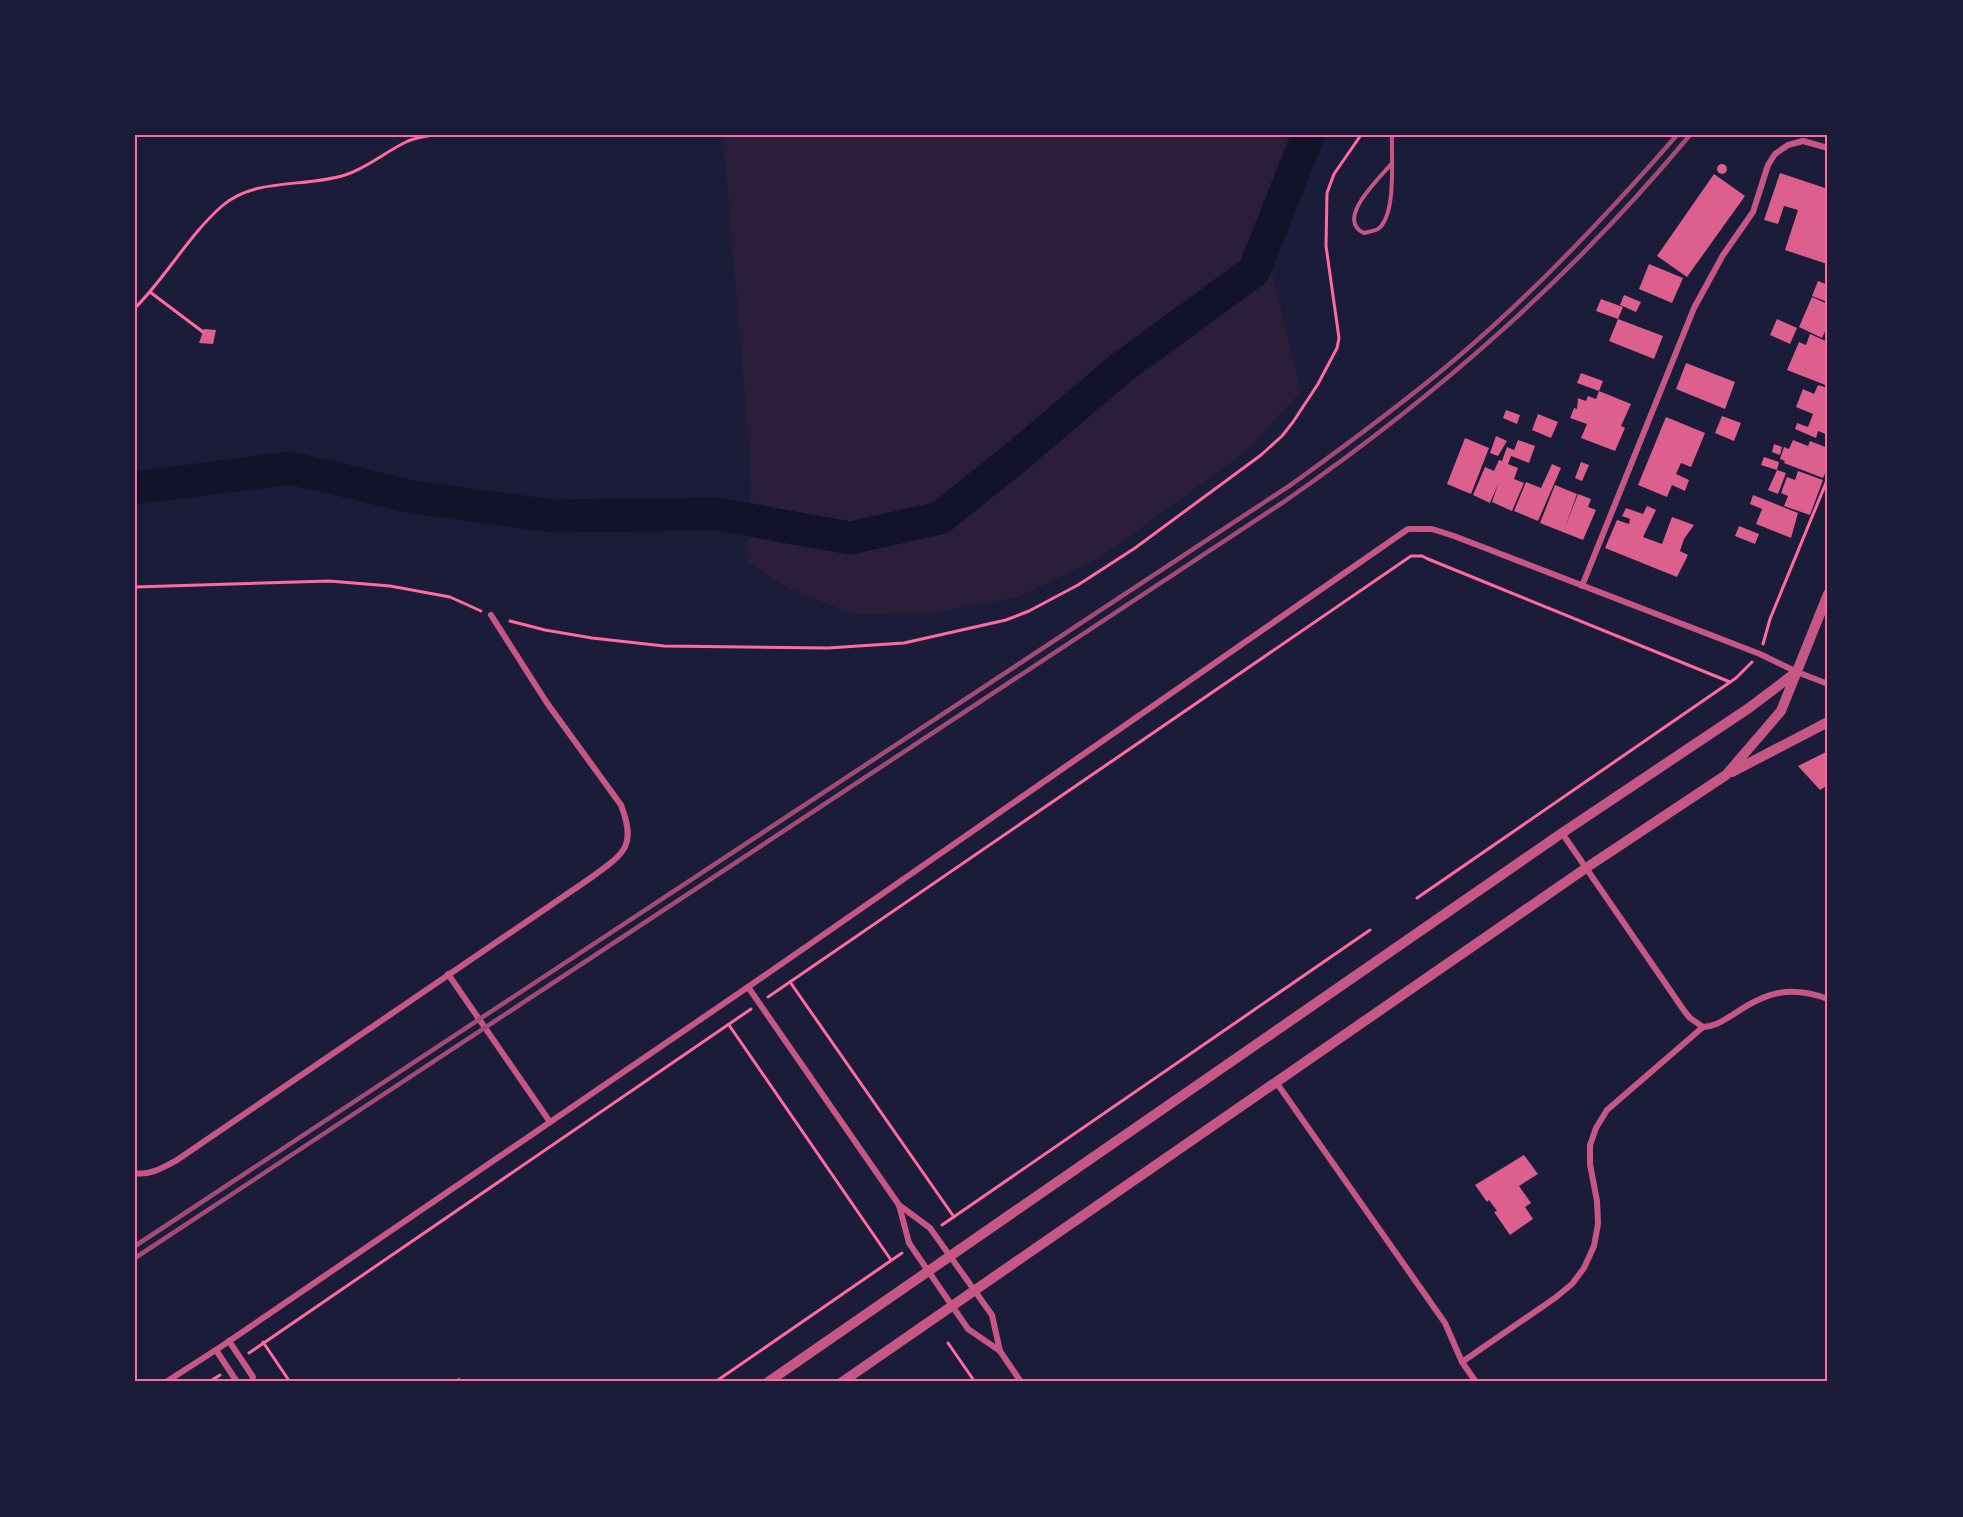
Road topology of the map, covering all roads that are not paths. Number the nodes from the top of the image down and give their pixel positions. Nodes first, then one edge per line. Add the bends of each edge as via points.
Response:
1 (1392, 135) edge
2 (1828, 148) edge
3 (1392, 163) junction
4 (1582, 586) junction
5 (1828, 594) edge
6 (491, 615) road end
7 (1797, 672) junction
8 (1828, 684) edge
9 (1828, 722) edge
10 (1726, 775) junction
11 (1562, 833) junction
12 (1586, 868) junction
13 (448, 974) junction
14 (748, 987) junction
15 (1828, 999) edge
16 (1703, 1027) junction
17 (1276, 1082) junction
18 (550, 1122) junction
19 (135, 1173) edge
20 (899, 1205) junction
21 (950, 1256) junction
22 (928, 1271) junction
23 (975, 1291) junction
24 (952, 1306) junction
25 (229, 1341) junction
26 (216, 1350) junction
27 (1000, 1351) junction
28 (1462, 1362) junction
29 (166, 1382) edge
30 (237, 1382) edge
31 (252, 1382) edge
32 (768, 1382) edge
33 (842, 1382) edge
34 (1021, 1382) edge
35 (1476, 1382) edge

1 - 3 lane
2 - 4 street via 1803,141 1788,145 1775,153 1768,165 1753,212 1723,255 1694,308
3 - 3 lane via 1390,205 1384,221 1364,233 1354,222 1357,205
4 - 7 street
4 - 14 street via 1432,529 1408,529
5 - 7 street
6 - 13 street via 621,805 629,824 628,843 616,859 592,877
7 - 8 street
7 - 10 street via 1781,711
7 - 11 street
9 - 10 street
10 - 12 street
11 - 12 street
11 - 21 street
12 - 16 street via 1685,1012
12 - 17 street
13 - 18 street
13 - 19 street via 177,1160 157,1170
14 - 18 street
14 - 20 street
15 - 16 street via 1800,992 1769,994 1718,1024
16 - 28 street via 1607,1110 1596,1128 1590,1145 1590,1164 1598,1224 1594,1246 1578,1276 1556,1298
17 - 23 street
17 - 28 street via 1445,1323
18 - 25 street
20 - 21 street via 933,1232
20 - 22 street via 911,1246
21 - 22 street
21 - 23 street
22 - 24 street
22 - 32 street
23 - 24 street
23 - 27 street via 992,1315
24 - 27 street via 969,1330
24 - 33 street
25 - 26 street
25 - 31 street via 253,1377
26 - 29 street
26 - 30 street
27 - 34 street
28 - 35 street

